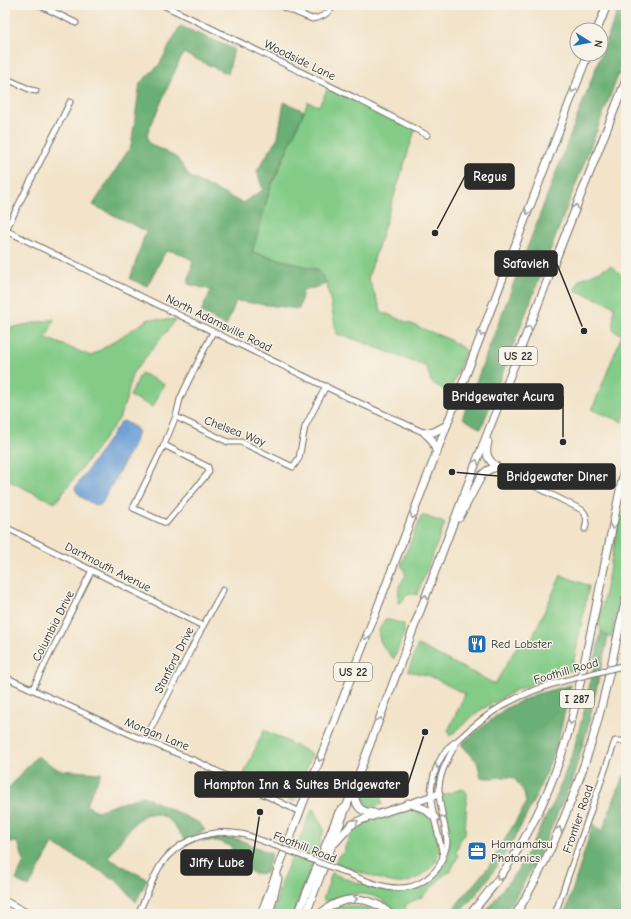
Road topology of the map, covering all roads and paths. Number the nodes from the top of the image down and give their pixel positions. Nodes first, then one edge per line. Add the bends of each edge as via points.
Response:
1 (39, 5) edge
2 (163, 5) edge
3 (278, 5) edge
4 (335, 5) edge
5 (607, 5) edge
6 (600, 22) edge
7 (76, 23) dead end
8 (585, 62) edge
9 (5, 78) edge
10 (626, 80) edge
11 (36, 91) dead end
12 (70, 102) dead end
13 (427, 135) dead end
14 (5, 230) edge
15 (213, 332) junction
16 (326, 386) junction
17 (176, 417) junction
18 (494, 418) junction
19 (447, 425) junction
20 (425, 434) junction
21 (164, 445) junction
22 (437, 453) junction
23 (626, 461) edge
24 (497, 468) junction
25 (5, 527) edge
26 (585, 529) dead end
27 (449, 534) junction
28 (92, 570) junction
29 (223, 590) dead end
30 (626, 598) edge
31 (203, 626) junction
32 (626, 665) edge
33 (5, 677) edge
34 (32, 690) junction
35 (145, 740) junction
36 (456, 742) junction
37 (626, 742) edge
38 (356, 781) junction
39 (439, 794) junction
40 (431, 796) junction
41 (408, 803) junction
42 (347, 806) junction
43 (300, 812) junction
44 (376, 814) junction
45 (435, 818) junction
46 (331, 847) junction
47 (443, 856) junction
48 (280, 864) junction
49 (5, 901) edge
50 (29, 914) edge
51 (138, 914) edge
52 (261, 914) edge
53 (269, 914) edge
54 (298, 914) edge
55 (306, 914) edge
56 (320, 914) edge
57 (390, 914) edge
58 (470, 914) edge
59 (516, 914) edge
60 (555, 914) edge

1 - 7 street
2 - 13 street, Woodside Lane
3 - 4 street via 312,19 323,16
5 - 6 highway
8 -> 19 highway, US 22
9 - 11 street
18 -> 10 highway, US 22
12 - 14 street
14 - 15 street, North Adamsville Road
15 - 16 street, North Adamsville Road
15 - 17 street via 180,399
16 - 17 street, Chelsea Way via 305,427 299,458 293,467 241,442 228,442
16 - 20 street, North Adamsville Road
17 - 21 street
18 - 24 highway via 486,451 489,461
27 -> 18 highway, US 22
19 - 20 highway
19 - 22 highway, US 22
20 - 22 highway
21 - 21 street via 133,508 166,523 209,472 208,467
22 -> 43 highway, US 22
23 -> 58 highway, I 287 via 575,707 554,778 519,849
24 - 26 street via 582,510 587,518
24 - 27 highway via 482,475
25 - 28 street, Dartmouth Avenue
38 -> 27 highway, US 22
28 - 31 street, Dartmouth Avenue
28 - 34 street, Columbia Drive
29 - 31 street, Stanford Drive
59 -> 30 highway, I 287 via 547,857 579,781 600,711
31 - 35 street, Stanford Drive
32 - 36 street, Foothill Road, bridge via 532,691 503,705 470,728
33 - 34 street, Morgan Lane
34 - 35 street, Morgan Lane
35 - 43 street, Morgan Lane via 198,762
36 - 39 street, Foothill Road via 443,770
36 -> 40 street, Foothill Road via 451,744 437,765
37 - 60 street, Frontier Road via 615,741
38 - 42 highway, US 22
38 - 44 highway via 355,799 358,806 364,812
39 - 40 highway
47 -> 39 street, Foothill Road via 447,842
40 - 41 highway
40 - 45 street, Foothill Road
41 - 44 highway
41 - 45 highway via 425,809
42 - 46 highway, US 22
42 - 54 highway via 339,812
43 - 48 highway, US 22
46 -> 44 highway via 351,825
45 - 47 street, Foothill Road
46 - 55 highway, US 22
47 - 51 street, Foothill Road, bridge via 439,866 423,882 407,887 386,887 242,834 210,833 188,841 172,852 161,865
48 - 52 highway, US 22
48 - 53 highway
49 - 50 main road
56 -> 57 highway via 337,903 358,899 374,903

